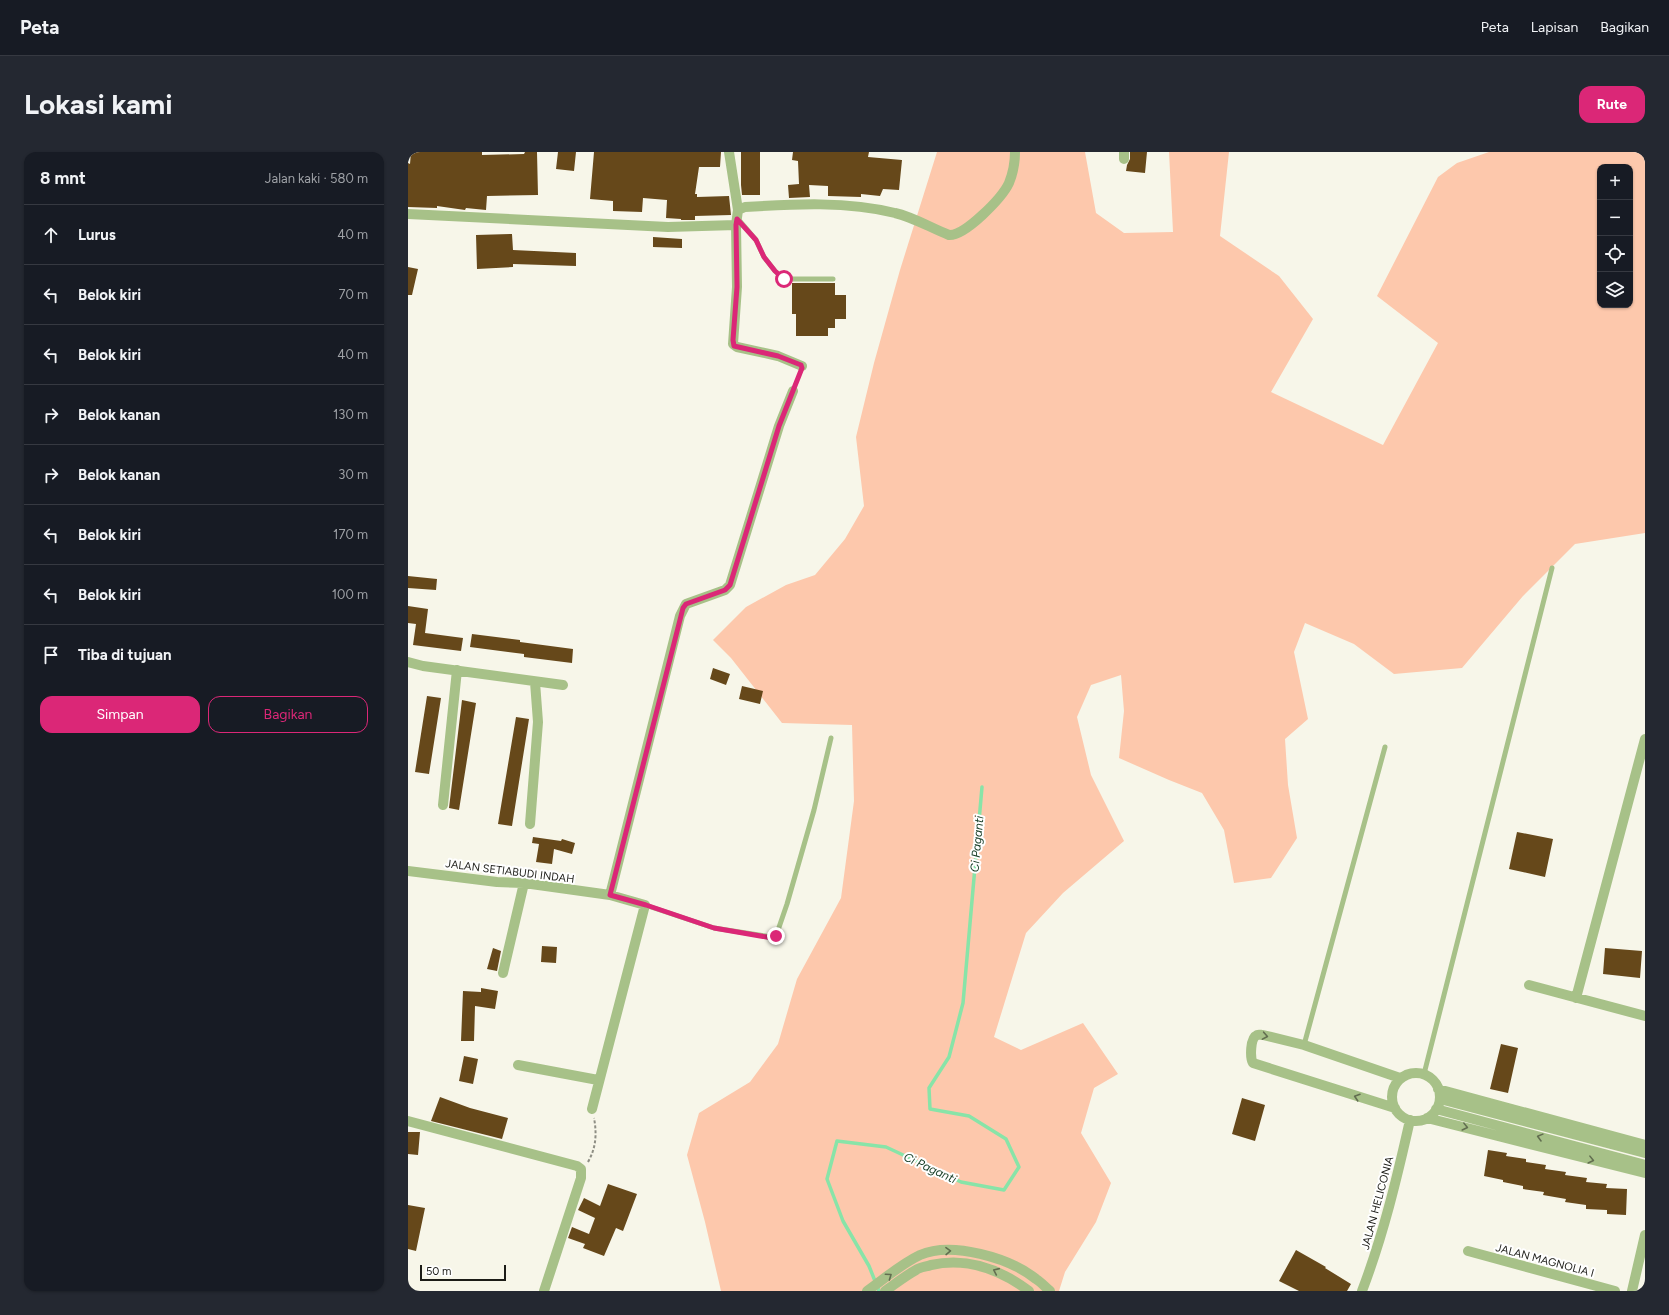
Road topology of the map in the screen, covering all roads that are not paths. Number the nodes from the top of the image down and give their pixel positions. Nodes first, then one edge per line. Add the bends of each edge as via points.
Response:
1 (729, 152) edge
2 (1015, 152) edge
3 (408, 214) edge
4 (737, 218) junction
5 (833, 279) dead end
6 (802, 366) dead end
7 (793, 391) dead end
8 (1552, 568) dead end
9 (408, 662) edge
10 (457, 670) junction
11 (535, 682) junction
12 (563, 685) dead end
13 (831, 738) dead end
14 (1645, 739) edge
15 (1385, 747) dead end
16 (443, 805) dead end
17 (530, 824) dead end
18 (408, 871) edge
19 (524, 883) junction
20 (610, 895) junction
21 (646, 905) junction
22 (503, 973) dead end
23 (1529, 985) dead end
24 (1576, 998) junction
25 (1645, 1016) edge
26 (1304, 1045) junction
27 (518, 1065) dead end
28 (1424, 1074) junction
29 (1400, 1078) junction
30 (598, 1080) junction
31 (1439, 1094) junction
32 (1395, 1108) junction
33 (592, 1109) road end
34 (1436, 1109) junction
35 (1427, 1118) junction
36 (1410, 1120) junction
37 (408, 1121) edge
38 (1645, 1145) edge
39 (1645, 1153) edge
40 (1645, 1165) edge
41 (1645, 1173) edge
42 (1645, 1236) edge
43 (1468, 1251) dead end
44 (914, 1265) junction
45 (544, 1291) edge
46 (867, 1291) edge
47 (885, 1291) edge
48 (1029, 1291) edge
49 (1050, 1291) edge
50 (1362, 1291) edge
51 (1615, 1291) edge
52 (1632, 1291) edge

1 - 4 street
2 - 4 street via 1009,184 1000,197 978,218 953,235 896,213 859,206 745,207
3 - 4 street via 668,227
4 - 5 lane via 756,240 764,257 784,279
4 - 6 street via 734,346 778,356
7 - 20 street via 779,426 730,585 725,590 686,604 683,608
8 - 28 lane
9 - 10 street
10 - 11 street
10 - 16 street
11 - 12 street
11 - 17 street via 538,722
13 - 21 lane via 814,810 776,936 772,938 714,928
14 - 24 street
15 - 26 lane
18 - 19 street, JALAN SETIABUDI INDAH
19 - 20 street, JALAN SETIABUDI INDAH
19 - 22 street
20 - 21 street, JALAN SETIABUDI INDAH
21 - 30 street
23 - 24 street
24 - 25 street
26 - 29 street
32 -> 26 street via 1253,1063 1251,1060 1255,1036 1258,1034
27 - 30 street
28 - 29 street
28 - 31 street via 1433,1080
29 - 32 street via 1392,1092 1392,1103
30 - 33 street
31 - 34 street
31 - 38 street
31 - 39 street
32 - 36 street via 1404,1118
34 - 35 street
40 -> 34 street
35 - 36 street
35 -> 41 street
36 - 50 street, JALAN HELICONIA via 1399,1169
37 - 45 street via 577,1166 582,1171
42 - 52 street
43 - 51 street, JALAN MAGNOLIA I
46 -> 44 street
44 - 47 street
48 -> 44 street via 1007,1276 979,1265 944,1262
44 -> 49 street via 921,1255 946,1250 970,1252 1003,1261 1022,1270

